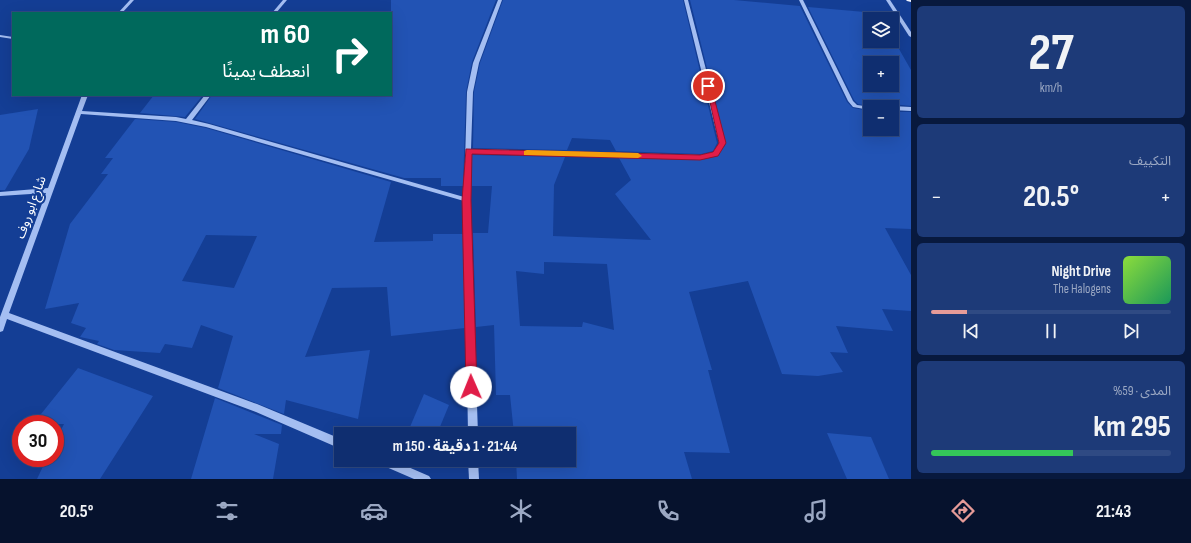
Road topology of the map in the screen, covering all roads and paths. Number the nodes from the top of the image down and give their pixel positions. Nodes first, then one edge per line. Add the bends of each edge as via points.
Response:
1 (132, 0) edge
2 (285, 0) edge
3 (500, 0) edge
4 (686, 0) edge
5 (801, 0) edge
6 (888, 0) edge
7 (121, 12) edge
8 (275, 12) edge
9 (0, 36) edge
10 (911, 36) edge
11 (12, 38) edge
12 (85, 96) edge
13 (207, 96) edge
14 (863, 107) edge
15 (899, 108) edge
16 (911, 109) edge
17 (78, 112) junction
18 (188, 121) junction
19 (468, 151) junction
20 (49, 190) junction
21 (0, 194) edge
22 (467, 200) junction
23 (5, 315) junction
24 (0, 328) edge
25 (472, 427) edge
26 (334, 441) edge
27 (397, 467) edge
28 (473, 467) edge
29 (426, 479) edge
30 (474, 479) edge

1 - 7 street
2 - 8 street
3 - 19 street via 472,79
4 - 19 street via 722,143 716,154 700,157
5 - 14 street via 851,101 855,106
6 - 10 street
9 - 11 street
12 - 17 street, شارع ابو روف
13 - 18 street
15 - 16 street
17 - 18 street
17 - 20 street, شارع ابو روف
18 - 22 street
19 - 22 street
20 - 21 street
20 - 23 street, شارع ابو روف
22 - 25 street
23 - 24 street, شارع ابو روف
23 - 26 street via 257,408
27 - 29 street
28 - 30 street

